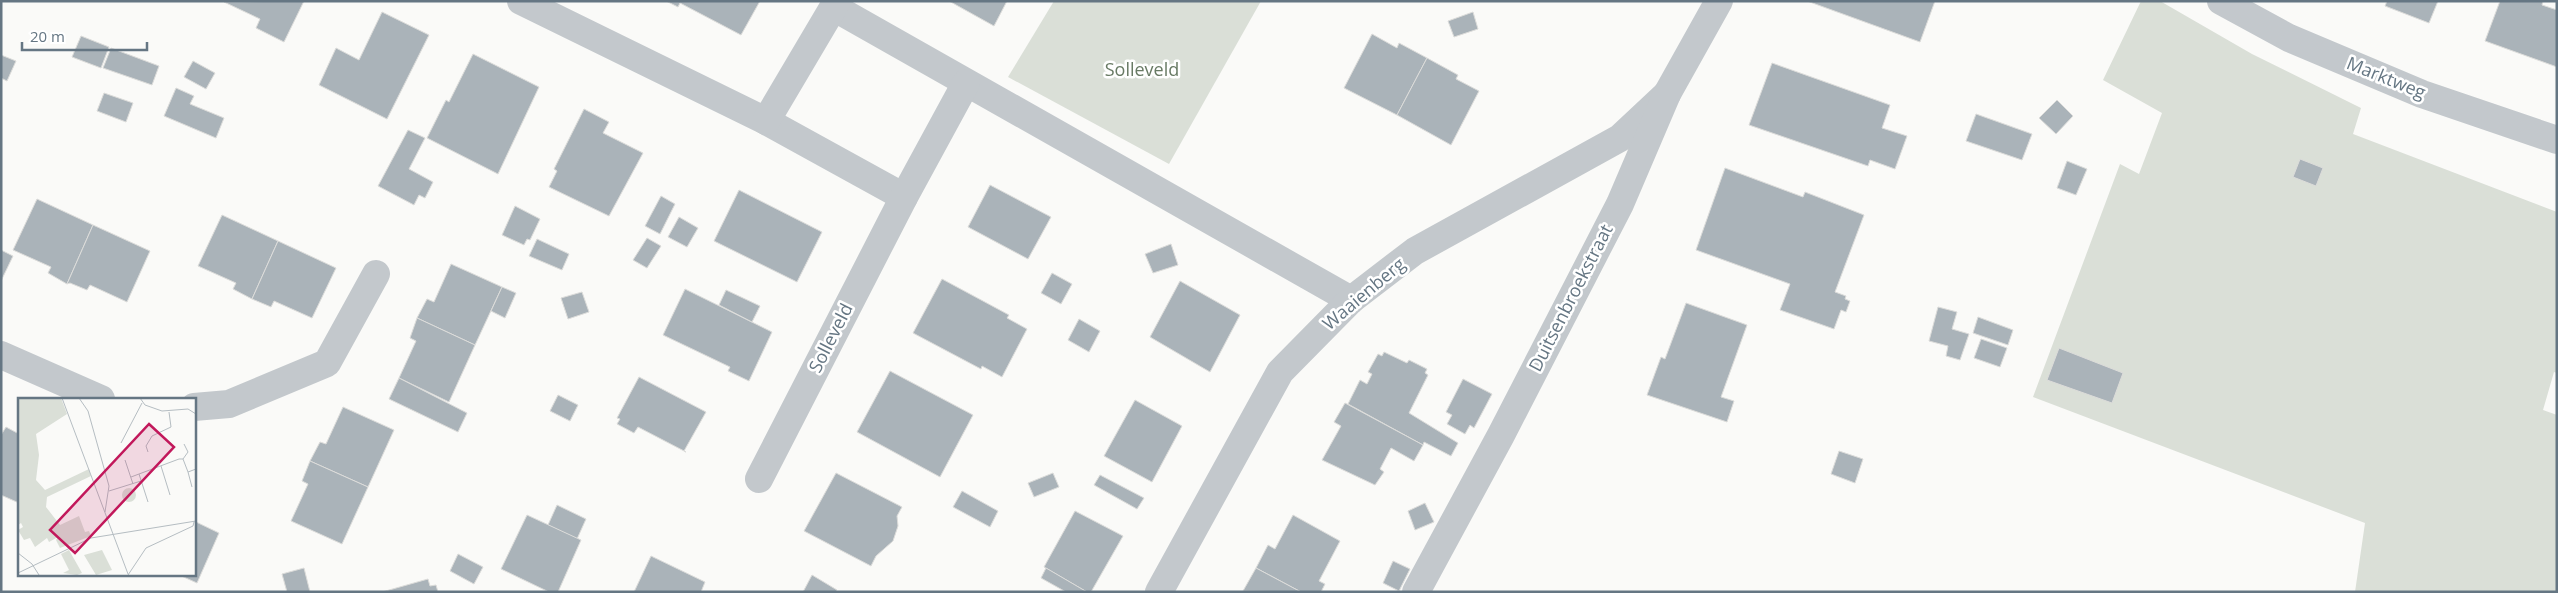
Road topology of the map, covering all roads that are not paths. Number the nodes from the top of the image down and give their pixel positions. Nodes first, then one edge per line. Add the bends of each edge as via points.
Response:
1 (521, 1) edge
2 (1719, 1) edge
3 (2221, 1) edge
4 (836, 4) edge
5 (966, 83) junction
6 (1667, 94) junction
7 (766, 121) junction
8 (2557, 140) edge
9 (904, 197) junction
10 (376, 274) dead end
11 (1351, 300) junction
12 (1, 354) edge
13 (99, 398) edge
14 (195, 407) edge
15 (758, 478) dead end
16 (1159, 592) edge
17 (1416, 592) edge

1 - 7 street
2 - 6 street, Duitsenbroekstraat
3 - 8 street, Marktweg via 2289,38 2413,90
4 - 5 street
4 - 7 street
5 - 9 street, Solleveld
5 - 11 street
6 - 11 street, Waaienberg via 1620,138 1415,251
6 - 17 street, Duitsenbroekstraat via 1620,204
7 - 9 street
9 - 15 street, Solleveld
10 - 14 street via 328,363 229,404
11 - 16 street, Waaienberg via 1280,372
12 - 13 street

